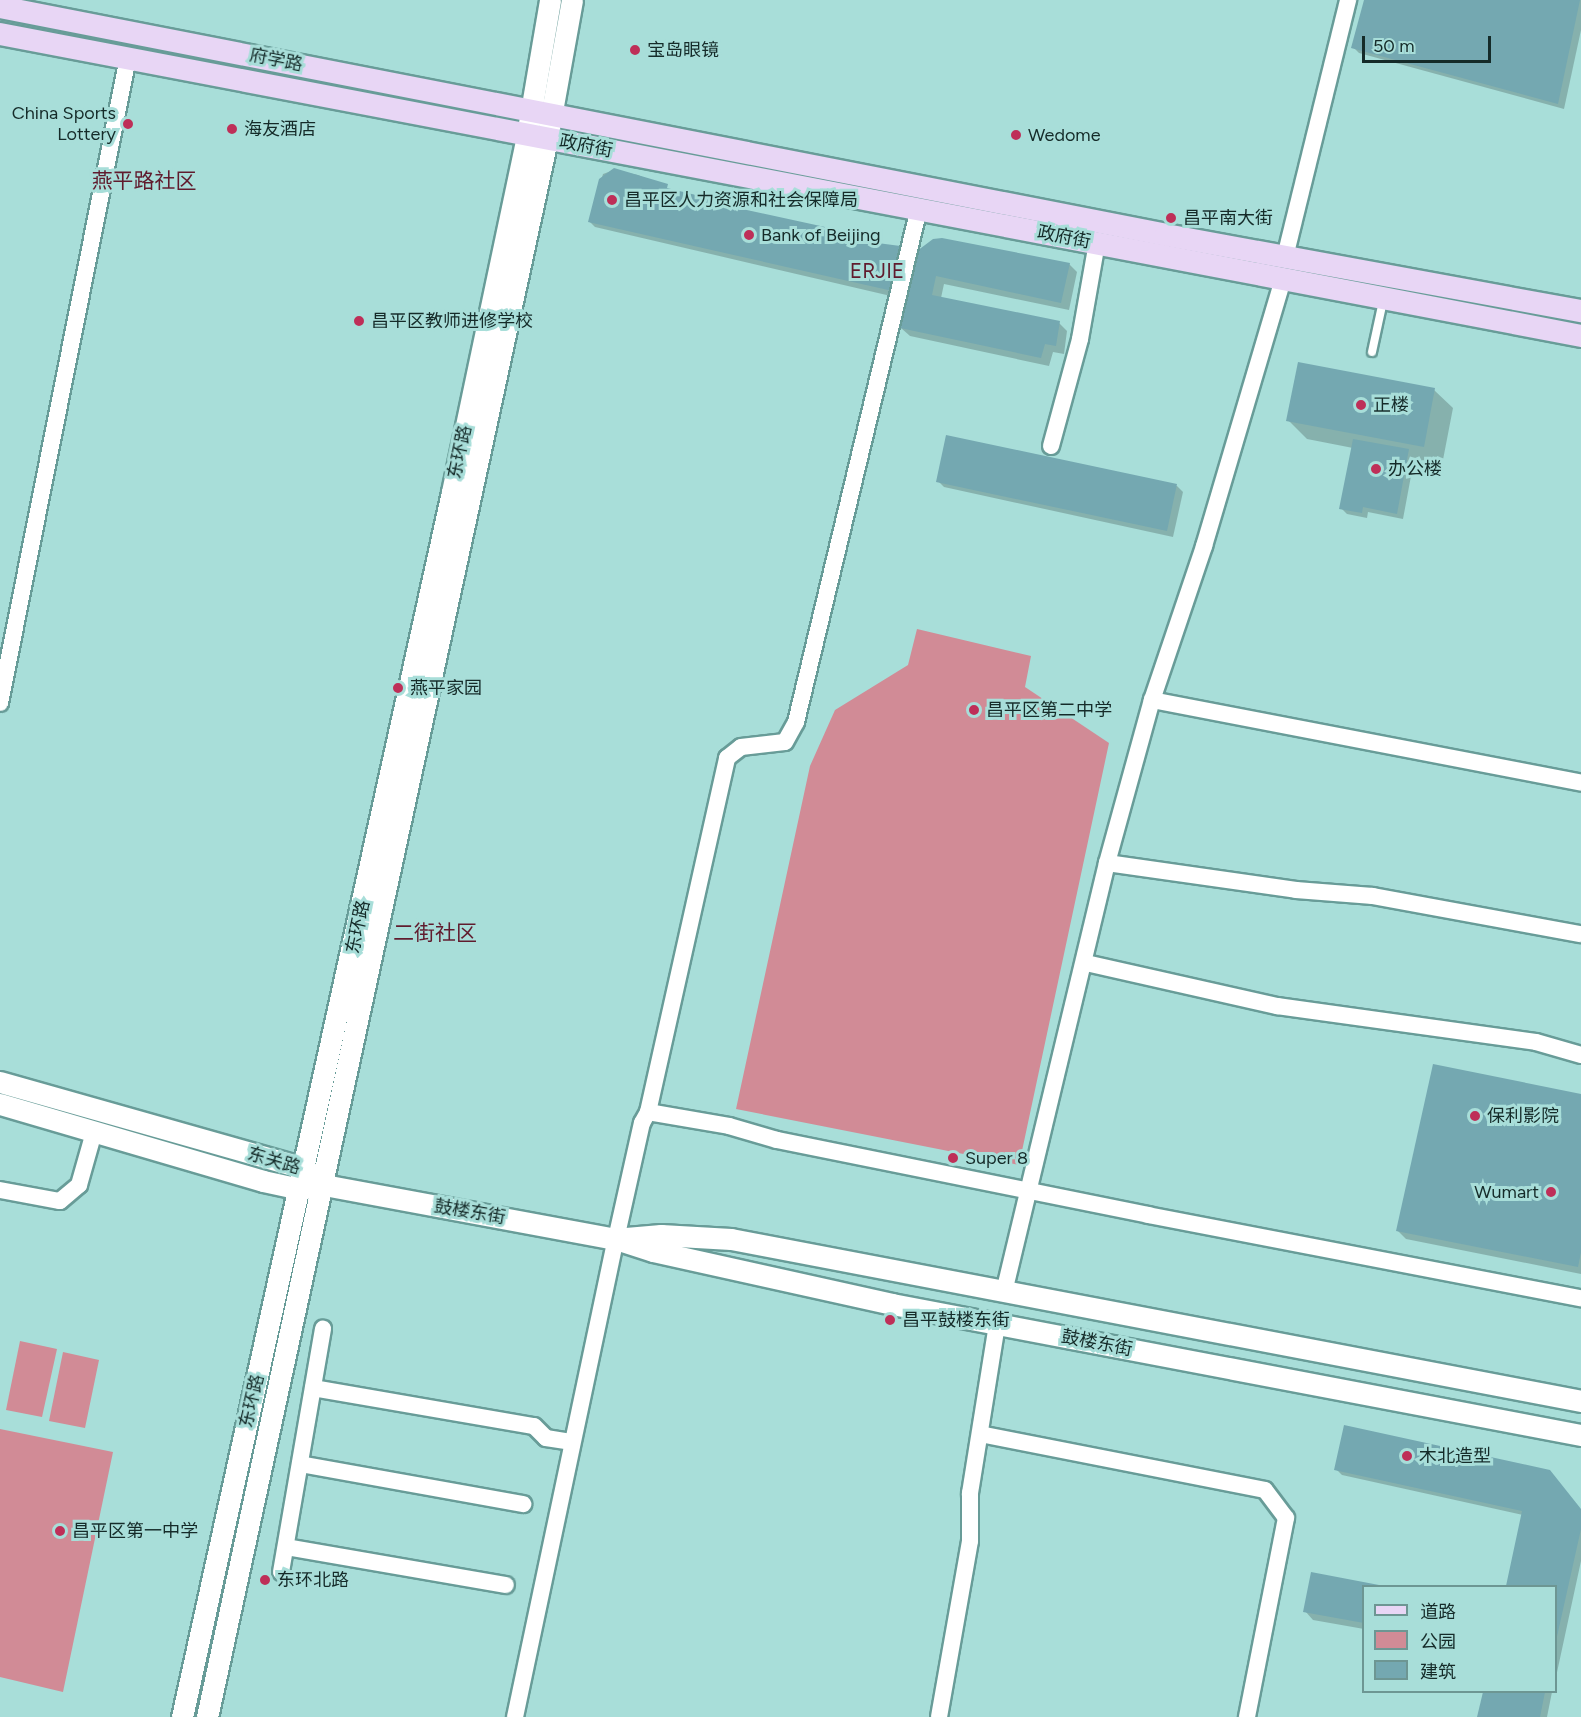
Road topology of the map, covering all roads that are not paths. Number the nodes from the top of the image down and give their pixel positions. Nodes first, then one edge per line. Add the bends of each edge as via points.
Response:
1 (550, 0) edge
2 (572, 0) edge
3 (1348, 0) edge
4 (0, 7) edge
5 (0, 34) edge
6 (128, 57) junction
7 (541, 111) junction
8 (537, 137) junction
9 (919, 208) junction
10 (1097, 243) junction
11 (1284, 268) junction
12 (1384, 297) junction
13 (1581, 311) edge
14 (1581, 336) edge
15 (1371, 352) dead end
16 (1051, 446) dead end
17 (1152, 700) junction
18 (0, 703) edge
19 (1581, 783) edge
20 (1107, 863) junction
21 (1581, 934) edge
22 (1086, 963) junction
23 (1581, 1055) edge
24 (0, 1082) edge
25 (0, 1104) edge
26 (648, 1112) junction
27 (94, 1132) junction
28 (304, 1168) junction
29 (324, 1185) junction
30 (1028, 1188) junction
31 (300, 1189) junction
32 (0, 1190) edge
33 (616, 1239) junction
34 (1004, 1292) junction
35 (1581, 1298) edge
36 (996, 1324) junction
37 (323, 1329) dead end
38 (313, 1388) junction
39 (1581, 1401) edge
40 (980, 1434) junction
41 (1581, 1435) edge
42 (571, 1442) junction
43 (300, 1464) junction
44 (523, 1504) dead end
45 (286, 1547) junction
46 (281, 1572) dead end
47 (506, 1585) dead end
48 (182, 1717) edge
49 (207, 1717) edge
50 (514, 1717) edge
51 (939, 1717) edge
52 (1247, 1717) edge

1 - 7 street
2 - 7 street
3 - 11 street
4 - 7 main road, 府学路
5 - 6 main road, 府学路
6 - 8 main road, 府学路
6 - 18 street
7 - 8 street
7 - 11 main road, 政府街
8 - 9 main road, 政府街
8 - 28 street, 东环路
8 - 29 street, 东环路
9 - 10 main road, 政府街
9 - 26 street via 796,722 784,742 741,747 727,758
10 - 11 main road, 政府街
10 - 16 street via 1080,339
11 - 12 main road, 政府街
11 - 13 main road, 政府街
11 - 17 street via 1204,546
12 - 14 main road, 政府街
12 - 15 lane
17 - 19 street
17 - 20 street
20 - 21 street via 1296,890 1373,896
20 - 22 street
22 - 23 street via 1277,1006 1536,1042
22 - 30 street
24 - 28 street, 东关路
25 - 27 street, 东关路
26 - 30 street
26 - 33 street via 642,1123
27 - 31 street, 东关路
27 - 32 street via 79,1185 60,1201
28 - 29 street, 东关路
28 - 31 street, 东环路
29 - 31 street, 东关路
29 - 33 street, 鼓楼东街
29 - 49 street, 东环路
30 - 34 street
30 - 35 street
31 - 48 street, 东环路
33 - 34 street, 鼓楼东街 via 661,1235 730,1239
33 - 36 street, 鼓楼东街 via 727,1268
33 - 42 street
34 - 39 street, 鼓楼东街
36 - 40 street
36 - 41 street, 鼓楼东街
37 - 38 street
38 - 42 street via 534,1426 546,1438
38 - 43 street
40 - 51 street via 970,1493 970,1541
40 - 52 street via 1265,1490 1286,1518
42 - 50 street
43 - 44 street
43 - 45 street
45 - 46 street
45 - 47 street

